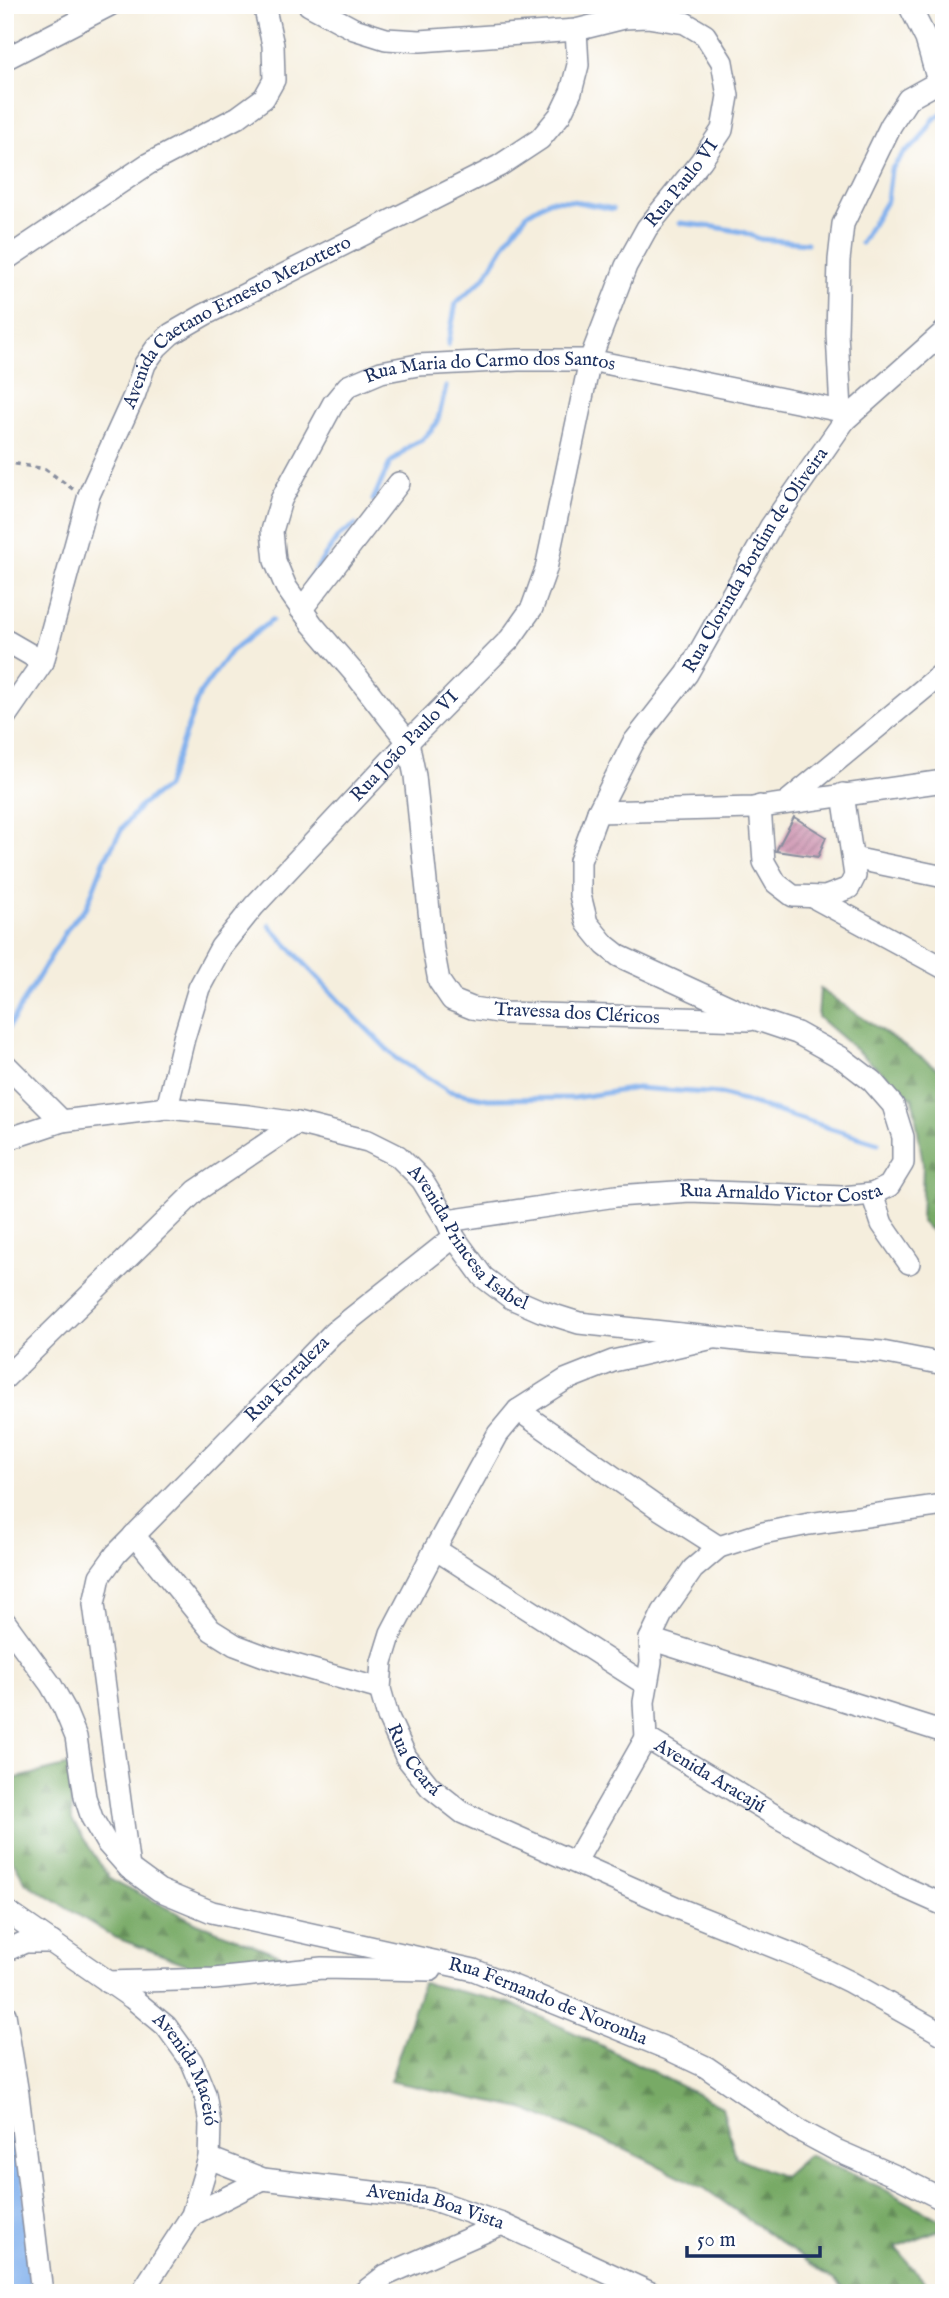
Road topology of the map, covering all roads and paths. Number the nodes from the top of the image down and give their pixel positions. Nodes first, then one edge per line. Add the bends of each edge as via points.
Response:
1 (110, 5) edge
2 (264, 5) edge
3 (309, 5) edge
4 (909, 5) edge
5 (624, 12) edge
6 (576, 30) junction
7 (5, 59) edge
8 (941, 80) edge
9 (5, 260) edge
10 (944, 332) edge
11 (590, 360) junction
12 (843, 416) junction
13 (5, 462) edge
14 (399, 483) dead end
15 (89, 495) junction
16 (301, 610) junction
17 (5, 640) edge
18 (43, 662) junction
19 (944, 672) edge
20 (5, 717) edge
21 (408, 742) junction
22 (944, 781) edge
23 (843, 794) junction
24 (788, 801) junction
25 (760, 806) junction
26 (598, 812) junction
27 (853, 858) junction
28 (944, 877) edge
29 (813, 897) junction
30 (944, 968) edge
31 (758, 1020) junction
32 (5, 1064) edge
33 (167, 1108) junction
34 (62, 1121) junction
35 (297, 1123) junction
36 (5, 1140) edge
37 (872, 1194) junction
38 (450, 1229) junction
39 (909, 1263) dead end
40 (713, 1338) junction
41 (944, 1364) edge
42 (5, 1378) edge
43 (518, 1410) junction
44 (944, 1505) edge
45 (134, 1535) junction
46 (719, 1547) junction
47 (435, 1549) junction
48 (5, 1622) edge
49 (650, 1639) junction
50 (645, 1684) junction
51 (380, 1689) junction
52 (944, 1732) edge
53 (646, 1738) junction
54 (576, 1861) junction
55 (129, 1868) junction
56 (944, 1905) edge
57 (5, 1910) edge
58 (52, 1942) junction
59 (5, 1951) edge
60 (474, 1970) junction
61 (108, 1982) junction
62 (5, 2014) edge
63 (944, 2035) edge
64 (209, 2158) junction
65 (263, 2179) junction
66 (944, 2200) edge
67 (192, 2215) junction
68 (502, 2224) junction
69 (42, 2293) edge
70 (141, 2293) edge
71 (363, 2293) edge
72 (651, 2293) edge

1 - 7 street
2 - 9 street via 273,46 274,80 264,98 238,117 148,164
3 - 6 street, Rua Paulo VI via 354,29 386,39 420,41
4 - 8 street
5 - 6 street, Rua Paulo VI
5 - 11 street, Rua Paulo VI via 685,23 705,35 722,62 728,96 722,130 647,228 626,266
6 - 15 street, Avenida Caetano Ernesto Mezottero via 578,65 571,92 540,139 499,166 204,315 157,347 145,364
8 - 12 street via 908,99 843,225 837,333
10 - 12 street, Rua Clorinda Bordim de Oliveira
11 - 12 street, Rua Maria do Carmo dos Santos
11 - 16 street, Rua Maria do Carmo dos Santos via 418,365 381,372 348,386 333,404 281,500 272,531 275,561
11 - 21 street, Rua João Paulo VI via 546,569 532,608 510,639
12 - 26 street, Rua Clorinda Bordim de Oliveira via 771,526 687,674 633,743
13 - 15 path via 46,469
14 - 16 street
15 - 18 street, Avenida Caetano Ernesto Mezottero
16 - 21 street, Rua Maria do Carmo dos Santos
17 - 18 street
18 - 20 street, Avenida Caetano Ernesto Mezottero
19 - 24 street
21 - 31 street, Travessa dos Cléricos via 433,949 439,981 452,1000 505,1013
21 - 33 street, Rua João Paulo VI via 221,947 200,988
22 - 23 street
23 - 24 street
23 - 27 street
24 - 25 street
25 - 26 street
25 - 29 street via 764,862 776,883 793,897
26 - 31 street, Rua Arnaldo Victor Costa via 580,861 580,895 587,923 619,956
27 - 28 street
27 - 29 street via 855,876 849,888
29 - 30 street
31 - 37 street, Rua Arnaldo Victor Costa via 797,1033 842,1058 893,1105 903,1137 903,1163 890,1186
32 - 34 street
33 - 34 street, Avenida Princesa Isabel
33 - 35 street, Avenida Princesa Isabel
34 - 36 street, Avenida Princesa Isabel
35 - 38 street, Avenida Princesa Isabel via 368,1141 398,1156 422,1180
35 - 42 street via 196,1191
37 - 38 street, Rua Arnaldo Victor Costa via 807,1197 690,1191 616,1196
37 - 39 street via 882,1224
38 - 40 street, Avenida Princesa Isabel via 483,1277 541,1311 579,1323
38 - 45 street, Rua Fortaleza via 333,1333
40 - 41 street, Avenida Princesa Isabel via 882,1352
40 - 43 street, Rua Ceará via 612,1362 565,1380
43 - 46 street
43 - 47 street, Rua Ceará via 499,1434
44 - 46 street, Avenida Aracajú via 763,1532
45 - 51 street via 211,1630 267,1657
45 - 55 street, Rua Fortaleza via 100,1576 94,1604
46 - 49 street, Avenida Aracajú via 693,1569
47 - 50 street
47 - 51 street, Rua Ceará via 391,1633
48 - 55 street, Rua Fernando de Noronha via 64,1708 76,1737 92,1818
49 - 50 street, Avenida Aracajú via 651,1662
49 - 52 street
50 - 53 street, Avenida Aracajú
51 - 54 street, Rua Ceará via 406,1757 430,1787 463,1813
53 - 54 street
53 - 56 street, Avenida Aracajú via 779,1818
54 - 63 street, Rua Ceará via 799,1957
55 - 60 street, Rua Fernando de Noronha via 159,1890 212,1912
57 - 58 street, Avenida Maceió
58 - 59 street via 25,1942
58 - 61 street, Avenida Maceió
60 - 61 street via 322,1968 214,1979
60 - 66 street, Rua Fernando de Noronha via 706,2067 797,2129
61 - 64 street, Avenida Maceió via 166,2026 192,2062 207,2104
62 - 69 street
64 - 65 street, Avenida Boa Vista
64 - 67 street, Avenida Maceió
65 - 67 street
65 - 68 street, Avenida Boa Vista via 431,2199
67 - 70 street, Avenida Maceió
68 - 71 street via 386,2275
68 - 72 street, Avenida Boa Vista

